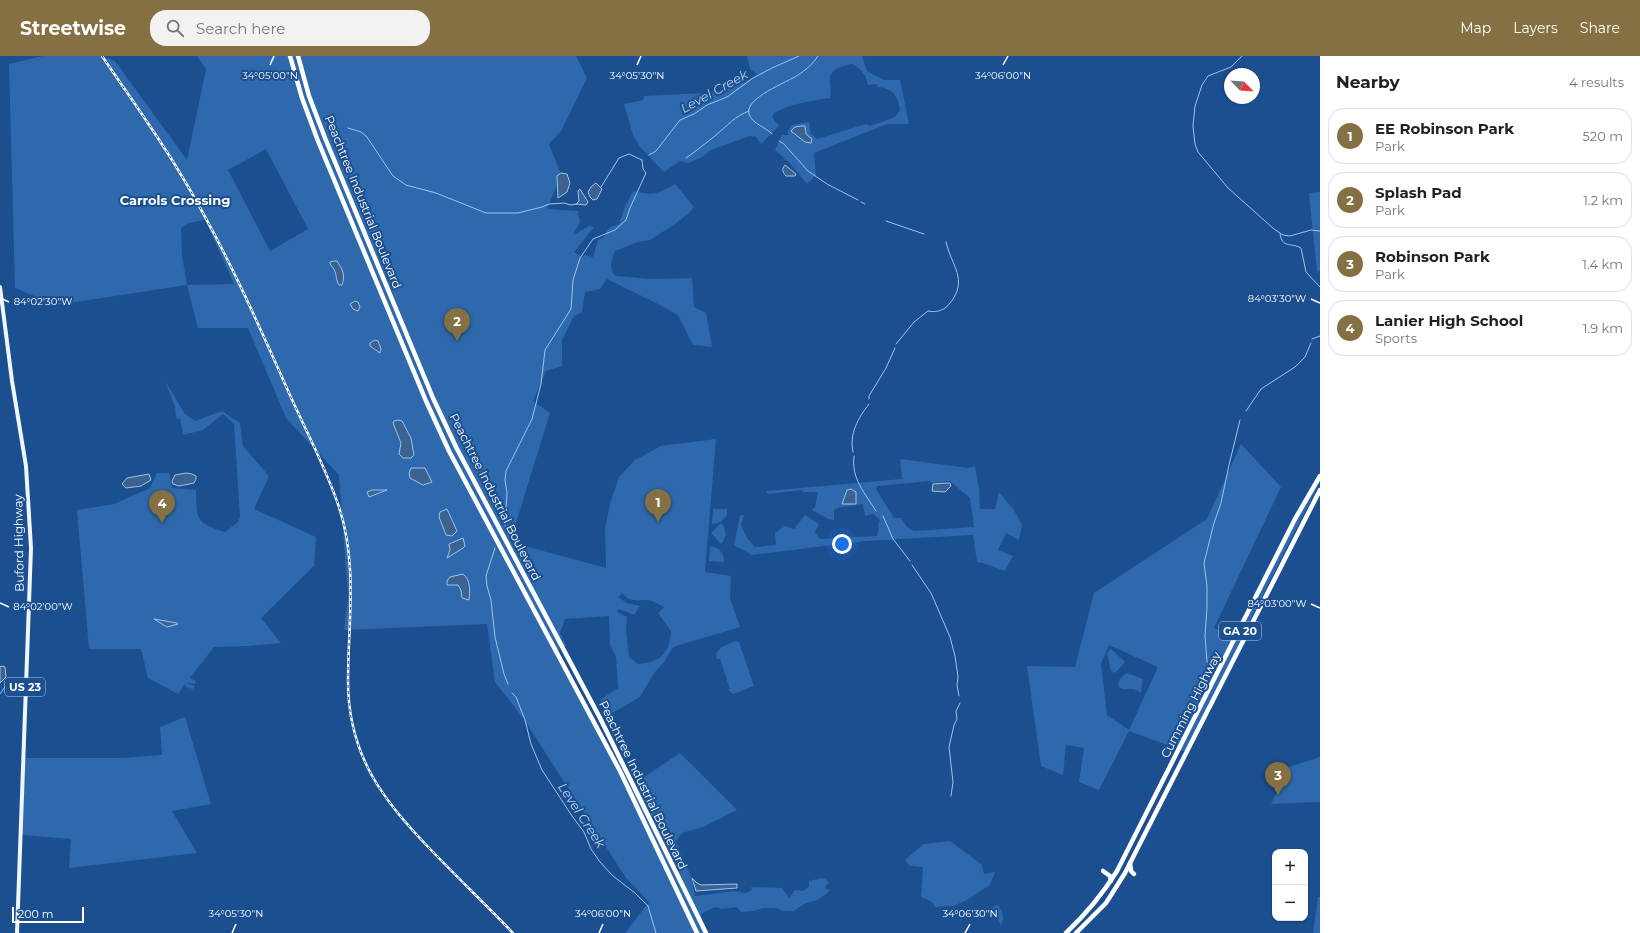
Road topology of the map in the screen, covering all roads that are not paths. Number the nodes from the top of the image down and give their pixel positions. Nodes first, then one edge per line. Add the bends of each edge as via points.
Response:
1 (290, 56) edge
2 (298, 56) edge
3 (0, 286) edge
4 (1320, 476) edge
5 (1320, 490) edge
6 (1130, 862) junction
7 (1103, 871) dead end
8 (1134, 874) dead end
9 (1111, 881) junction
10 (17, 933) edge
11 (697, 933) edge
12 (706, 933) edge
13 (1066, 933) edge
14 (1076, 933) edge

1 - 11 highway, Peachtree Industrial Boulevard via 318,141 426,401 627,785
2 - 12 highway, Peachtree Industrial Boulevard via 309,96 325,138 433,398 456,447 606,730
3 - 10 main road, Buford Highway / US 23 via 26,466 31,548
4 - 9 highway, Cumming Highway / GA 20 via 1295,519
5 - 6 highway, Cumming Highway / GA 20
6 - 8 highway
6 - 14 highway, Cumming Highway / GA 20 via 1106,903
7 - 9 highway via 1110,876
9 - 13 highway, Cumming Highway / GA 20 via 1089,911

